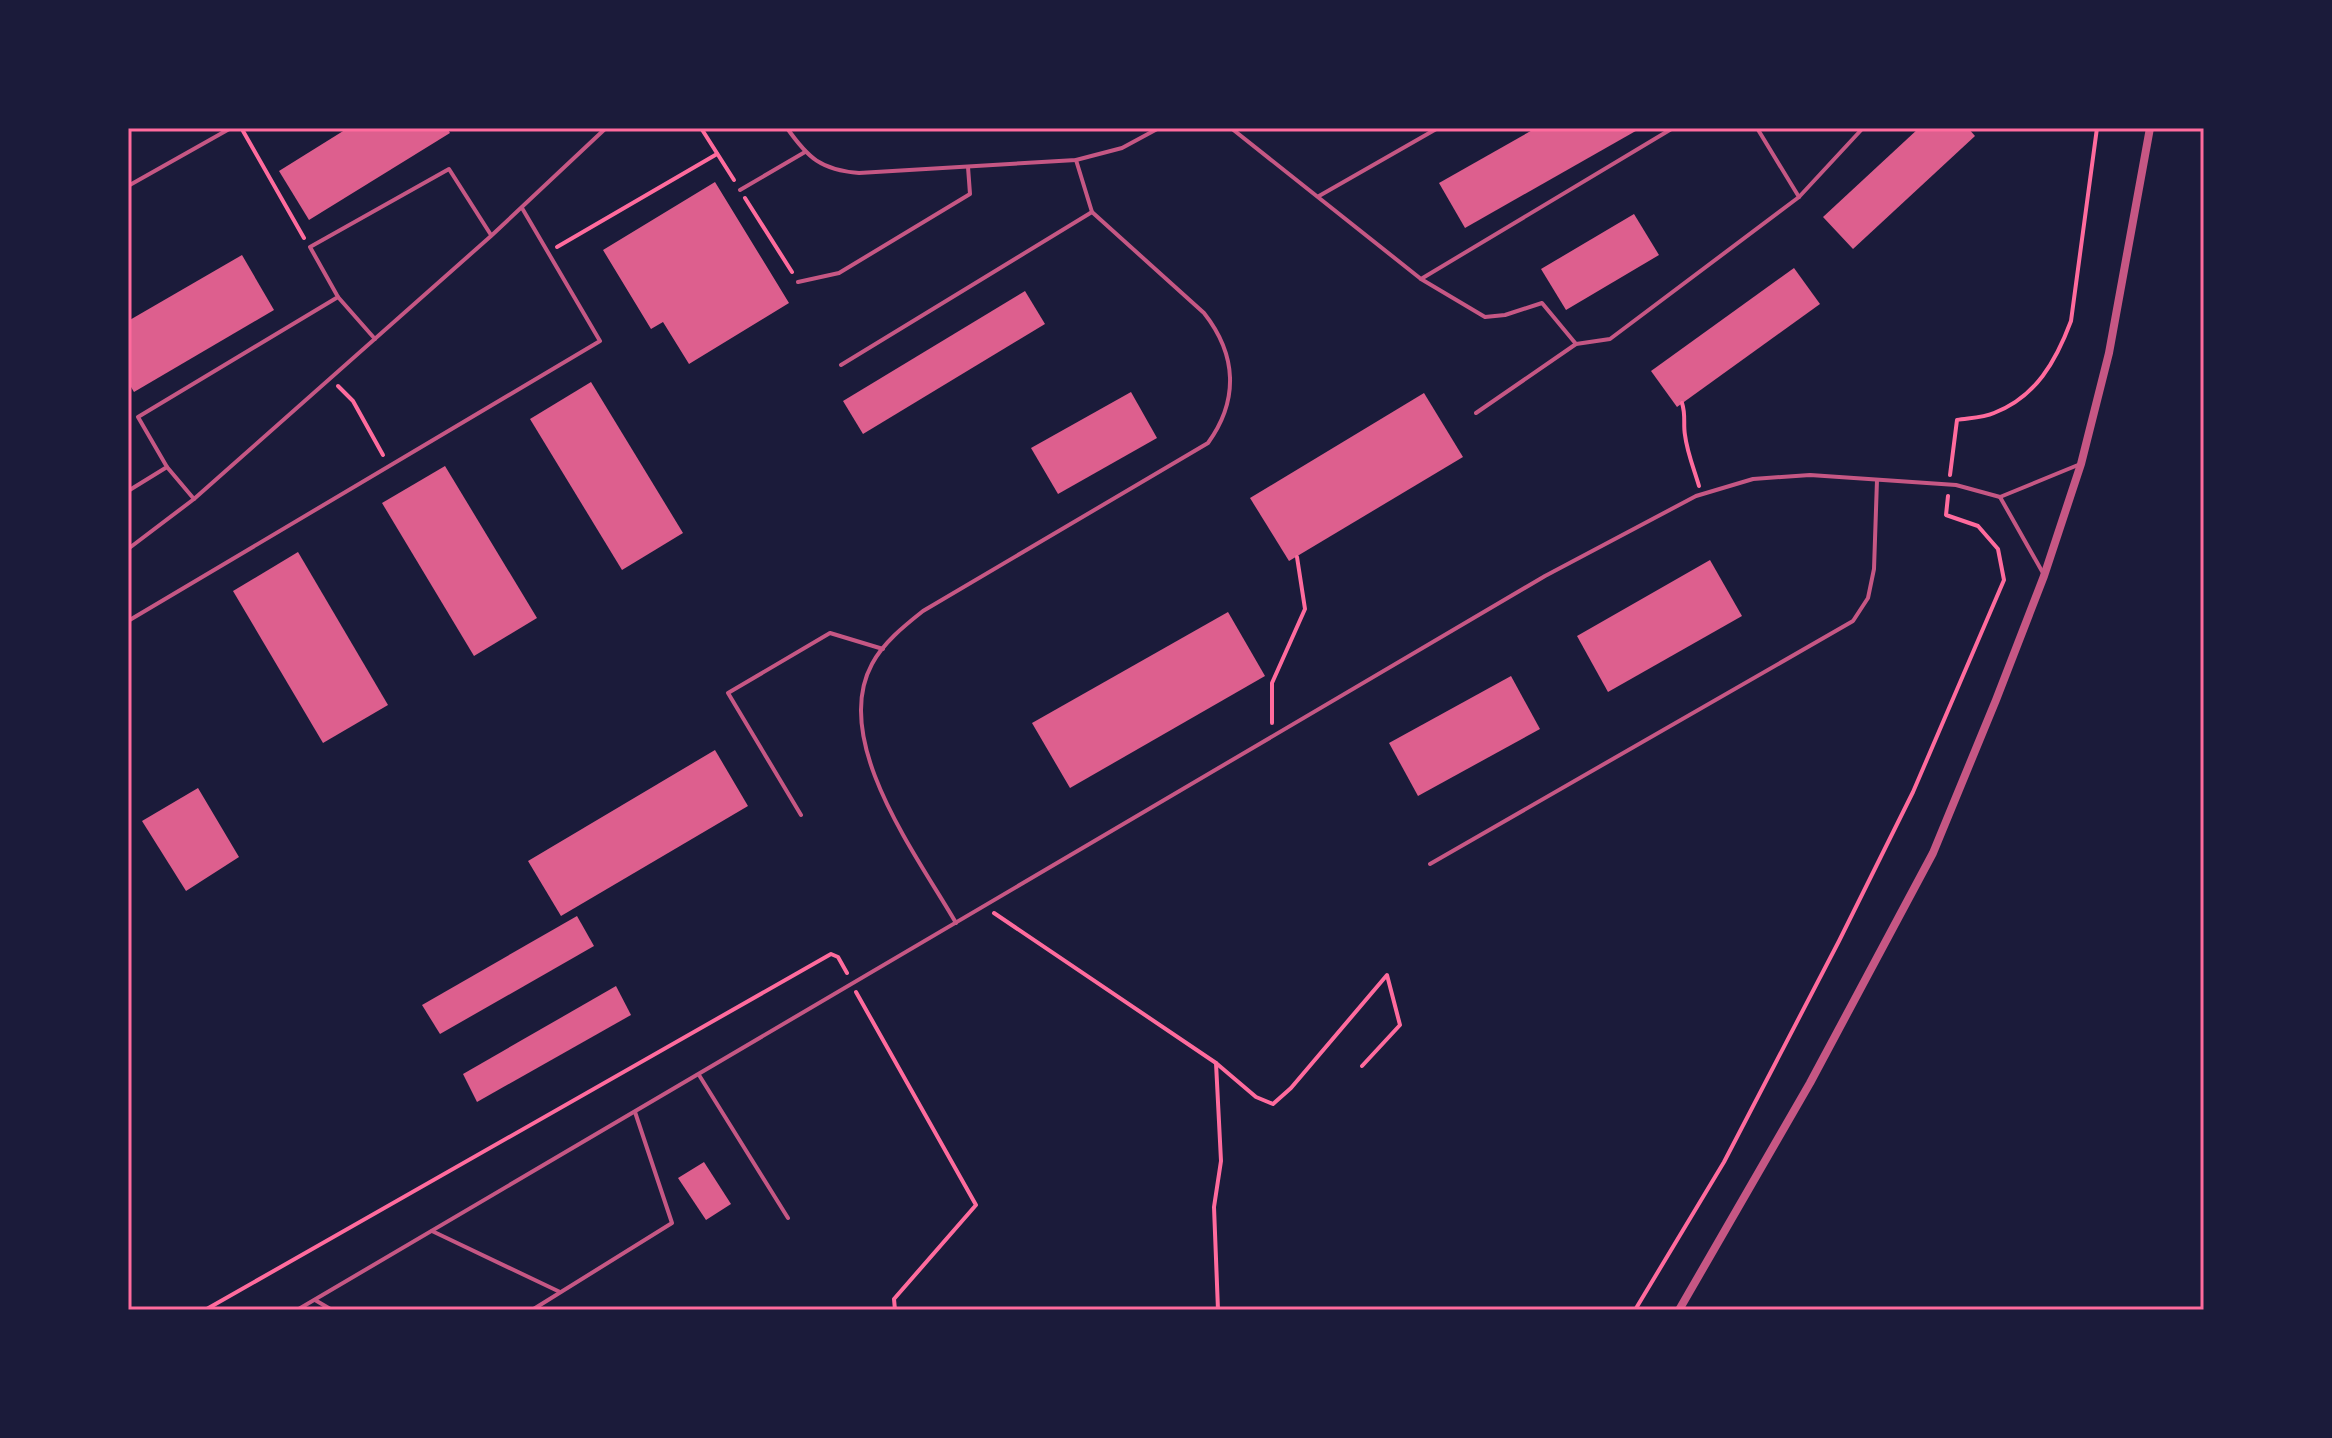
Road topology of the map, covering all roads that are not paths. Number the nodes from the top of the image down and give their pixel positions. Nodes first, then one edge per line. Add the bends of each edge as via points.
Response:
1 (231, 128) edge
2 (787, 128) edge
3 (1159, 128) edge
4 (1231, 128) edge
5 (1438, 128) edge
6 (1673, 128) edge
7 (1757, 128) edge
8 (1863, 128) edge
9 (2150, 128) edge
10 (603, 129) edge
11 (805, 152) junction
12 (1076, 160) junction
13 (968, 167) junction
14 (128, 186) edge
15 (740, 190) road end
16 (1319, 196) junction
17 (1799, 197) junction
18 (522, 208) junction
19 (1092, 212) junction
20 (491, 236) junction
21 (1421, 279) junction
22 (798, 282) road end
23 (338, 297) junction
24 (375, 339) junction
25 (1576, 344) junction
26 (841, 365) dead end
27 (1476, 413) dead end
28 (2081, 464) junction
29 (167, 467) junction
30 (1877, 480) junction
31 (128, 491) edge
32 (2000, 497) junction
33 (194, 499) junction
34 (128, 549) edge
35 (2044, 576) junction
36 (128, 621) edge
37 (883, 649) junction
38 (801, 815) dead end
39 (1430, 864) dead end
40 (956, 923) junction
41 (699, 1075) junction
42 (635, 1112) junction
43 (788, 1218) dead end
44 (432, 1231) junction
45 (560, 1292) junction
46 (315, 1300) junction
47 (297, 1310) edge
48 (332, 1310) edge
49 (532, 1310) edge
50 (1679, 1310) edge

1 - 14 lane
2 - 11 lane
3 - 12 lane via 1122,148
4 - 16 lane
5 - 16 lane
6 - 21 lane
7 - 17 lane
8 - 17 lane
9 - 28 street via 2109,353
10 - 18 lane
11 - 13 lane via 838,172
11 - 15 lane
12 - 13 lane
12 - 19 lane
13 - 22 lane via 970,194 839,273
16 - 21 lane
17 - 25 lane via 1610,339
18 - 20 lane
18 - 36 lane via 600,341
19 - 26 lane
19 - 37 lane via 1219,332 1230,377 1222,424 1208,443 923,611
20 - 23 lane via 449,169 310,247
20 - 24 lane
21 - 25 lane via 1485,317 1542,303
23 - 24 lane
23 - 29 lane via 138,417
24 - 33 lane
25 - 27 lane
28 - 32 lane
28 - 35 street
29 - 31 lane
29 - 33 lane
30 - 32 lane via 1949,485
30 - 39 lane via 1874,569 1868,598 1853,621
30 - 40 lane via 1810,475 1753,479 1702,495 1545,576
32 - 35 lane
33 - 34 lane
35 - 50 street via 1933,853 1810,1083
37 - 38 lane via 830,633 728,693
37 - 40 lane via 871,665 859,709 867,759 882,796
40 - 41 lane
41 - 42 lane
41 - 43 lane
42 - 44 lane
42 - 45 lane via 672,1223
44 - 45 lane
44 - 46 lane
45 - 49 lane
46 - 47 lane
46 - 48 lane

